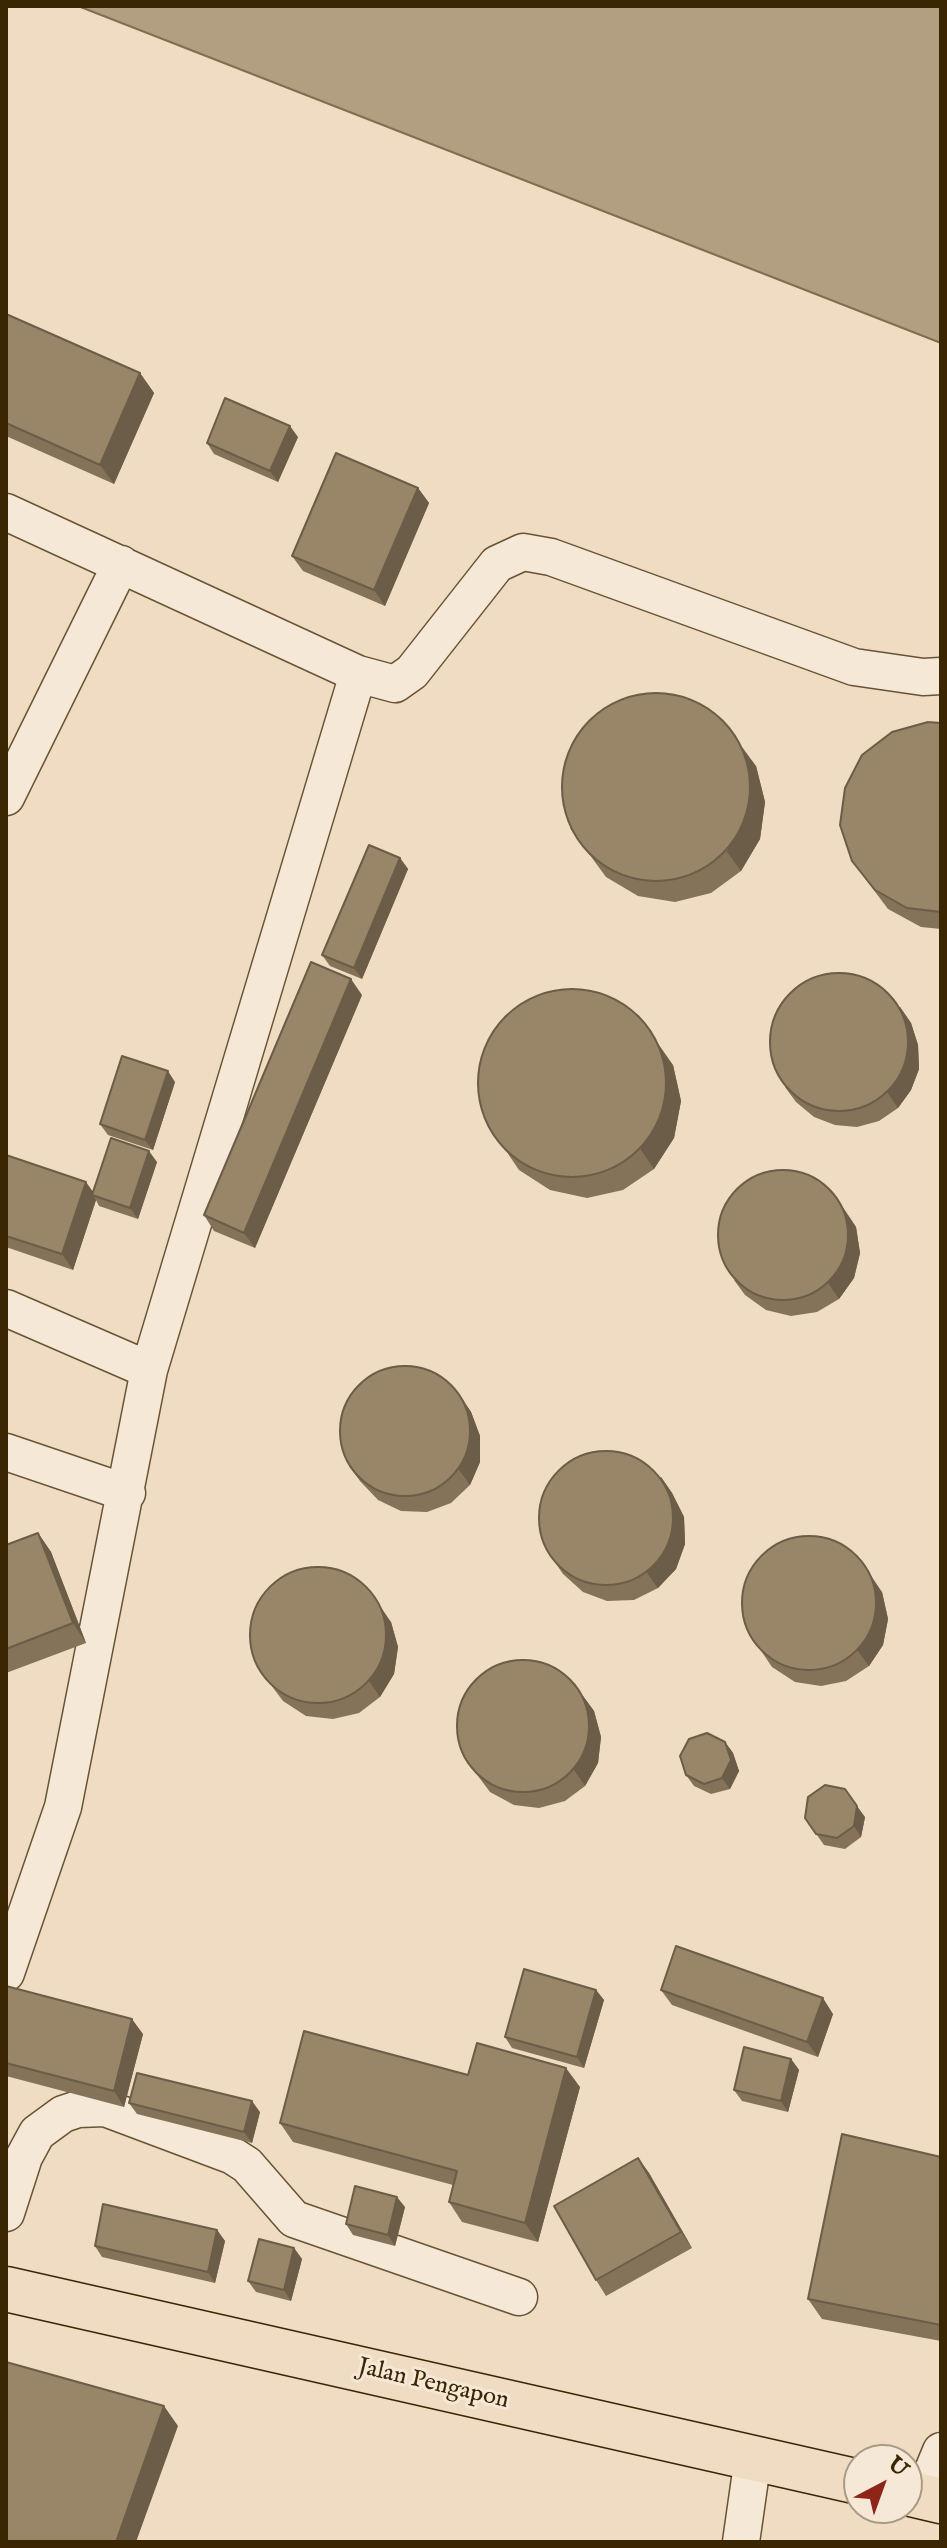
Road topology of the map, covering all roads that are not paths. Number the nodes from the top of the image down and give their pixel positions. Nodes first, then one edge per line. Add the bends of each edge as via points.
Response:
1 (6, 512) edge
2 (121, 564) junction
3 (358, 674) junction
4 (941, 676) edge
5 (6, 797) edge
6 (6, 1308) edge
7 (149, 1370) junction
8 (6, 1452) edge
9 (127, 1493) junction
10 (6, 1973) edge
11 (6, 2213) edge
12 (6, 2289) edge
13 (519, 2297) dead end
14 (941, 2451) edge
15 (753, 2458) junction
16 (843, 2478) edge
17 (923, 2497) edge
18 (741, 2542) edge

1 - 2 street
2 - 3 street
2 - 5 street
3 - 4 street via 395,684 412,672 497,564 523,552 551,557 854,667
3 - 7 street
6 - 7 street
7 - 9 street
8 - 9 street
9 - 10 street via 63,1807
11 - 13 street via 37,2133 63,2114 105,2108 233,2156 294,2219
12 - 15 highway, Jalan Pengapon
14 - 17 street
15 - 16 highway, Jalan Pengapon
15 - 18 street

